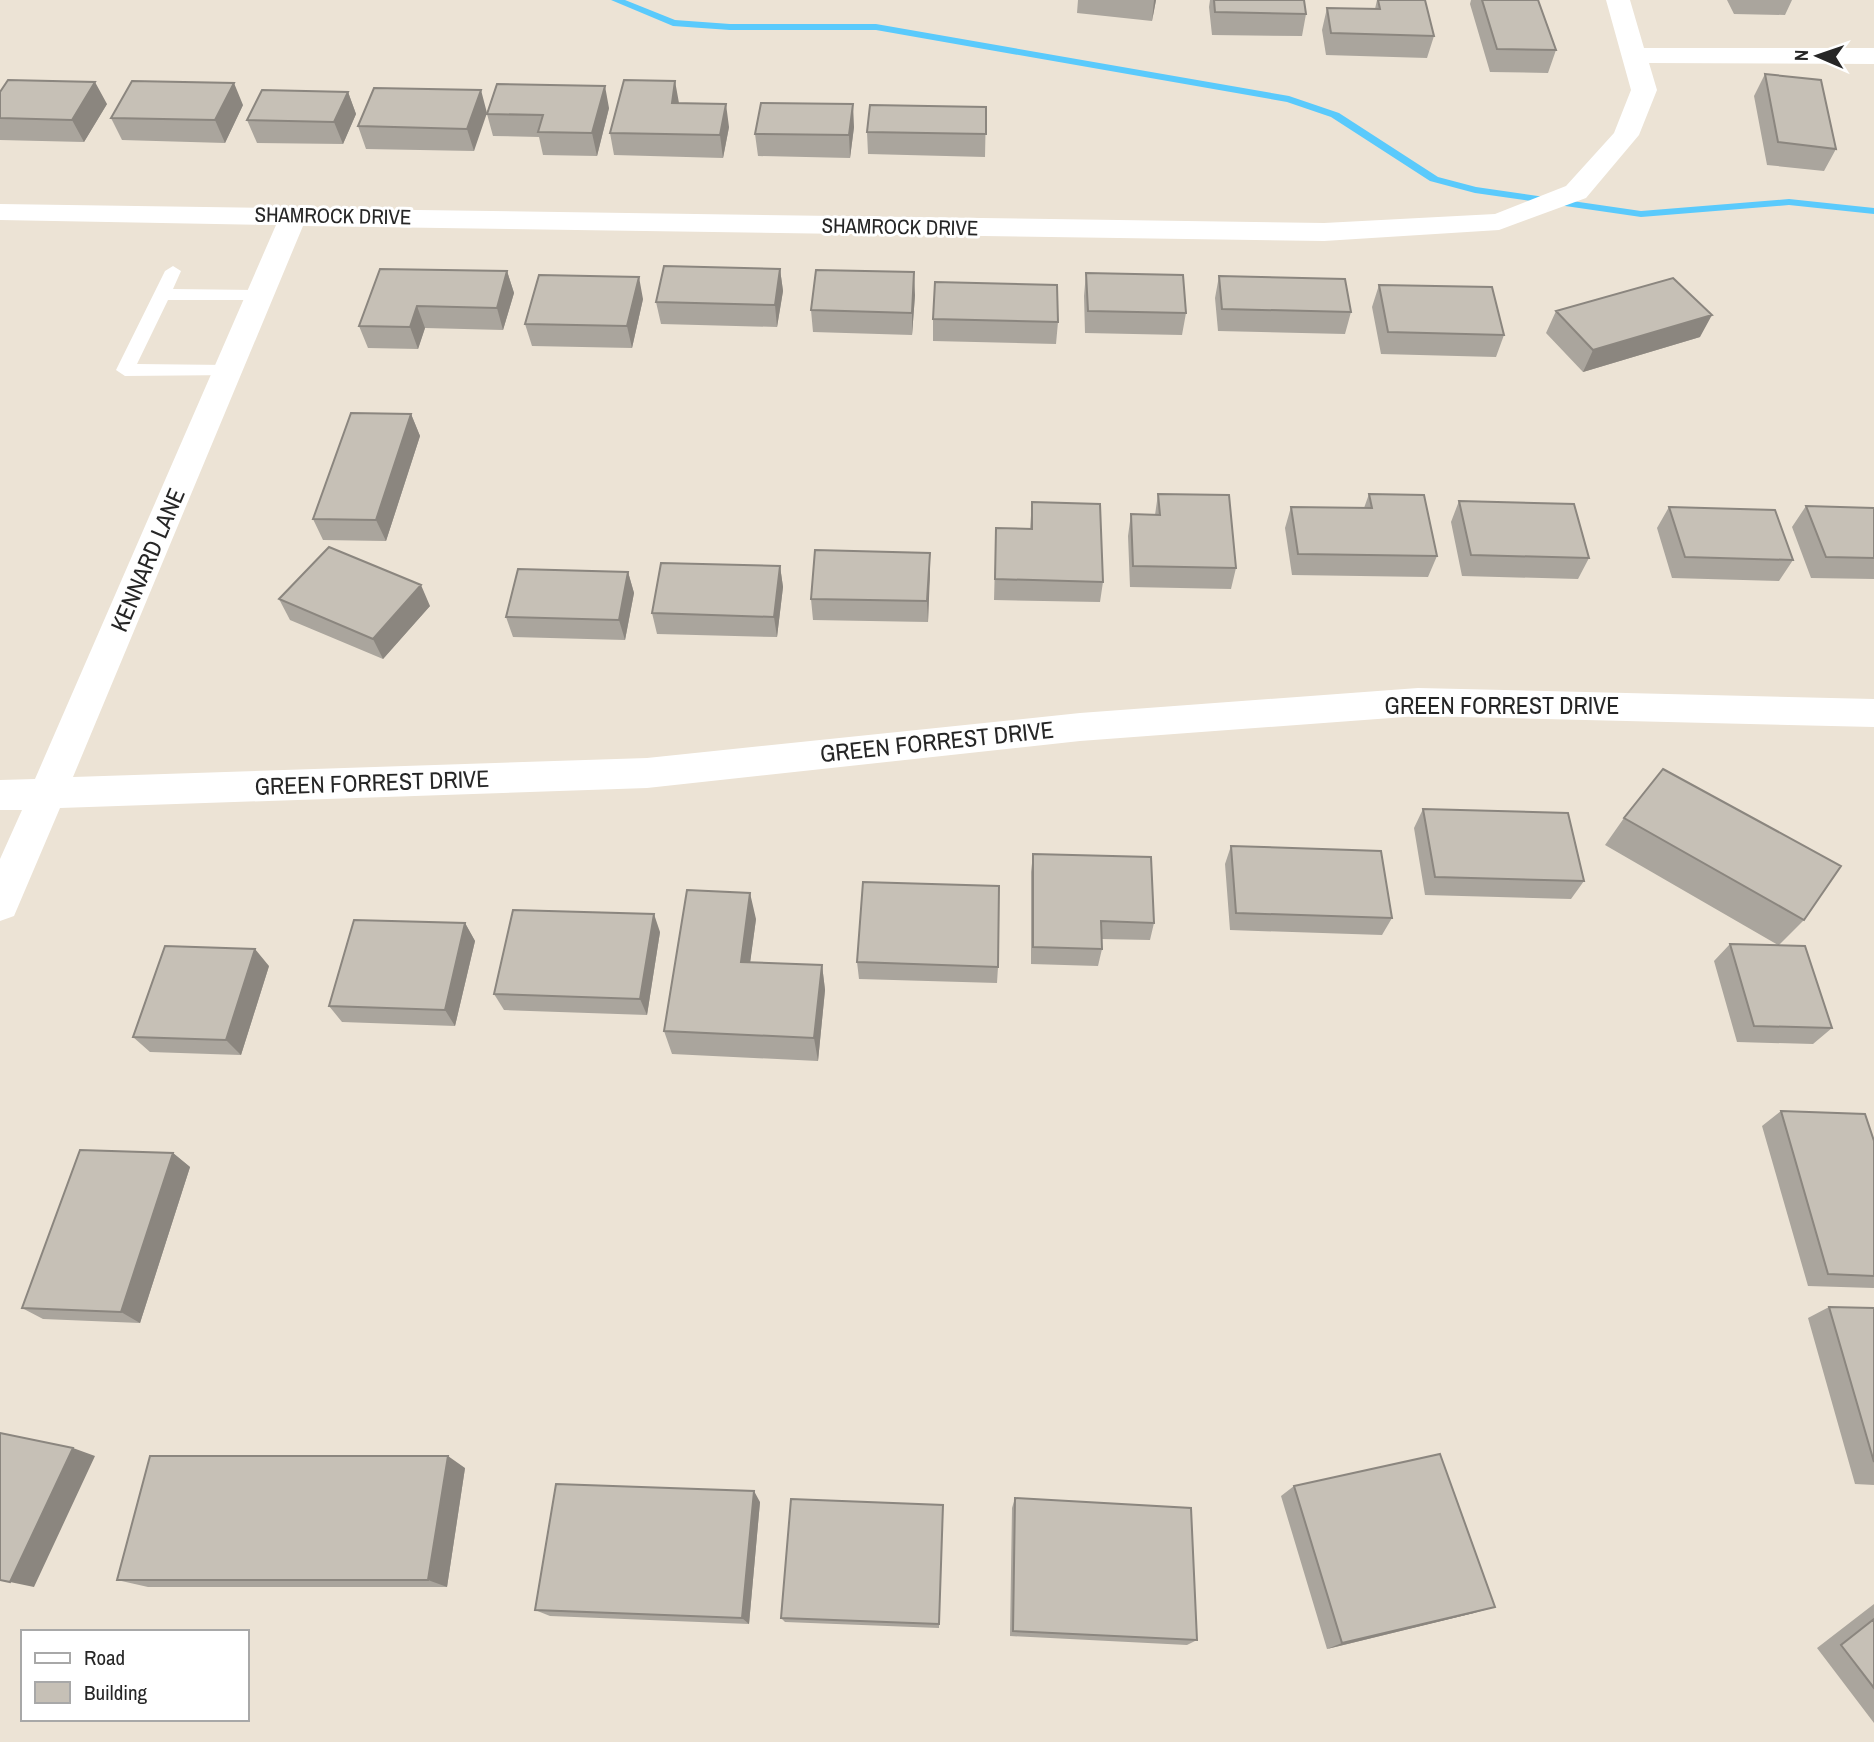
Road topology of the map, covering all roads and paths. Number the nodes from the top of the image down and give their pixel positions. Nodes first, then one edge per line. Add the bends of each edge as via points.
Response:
1 (1618, 0) edge
2 (1636, 55) junction
3 (1874, 56) edge
4 (0, 212) edge
5 (294, 215) junction
6 (173, 271) dead end
7 (163, 294) junction
8 (260, 295) junction
9 (228, 370) junction
10 (1874, 713) edge
11 (48, 794) junction
12 (0, 795) edge
13 (0, 904) edge

1 - 2 street, SHAMROCK DRIVE
2 - 3 street
2 - 5 street, SHAMROCK DRIVE via 1644,90 1626,135 1576,192 1499,222 1324,232
4 - 5 street, SHAMROCK DRIVE
5 - 8 street, KENNARD LANE
6 - 7 lane
7 - 8 lane
7 - 9 lane via 125,370
8 - 9 street, KENNARD LANE
9 - 11 street, KENNARD LANE
10 - 11 street, GREEN FORREST DRIVE via 1418,702 1080,727 647,774
11 - 12 street, GREEN FORREST DRIVE
11 - 13 street, KENNARD LANE

